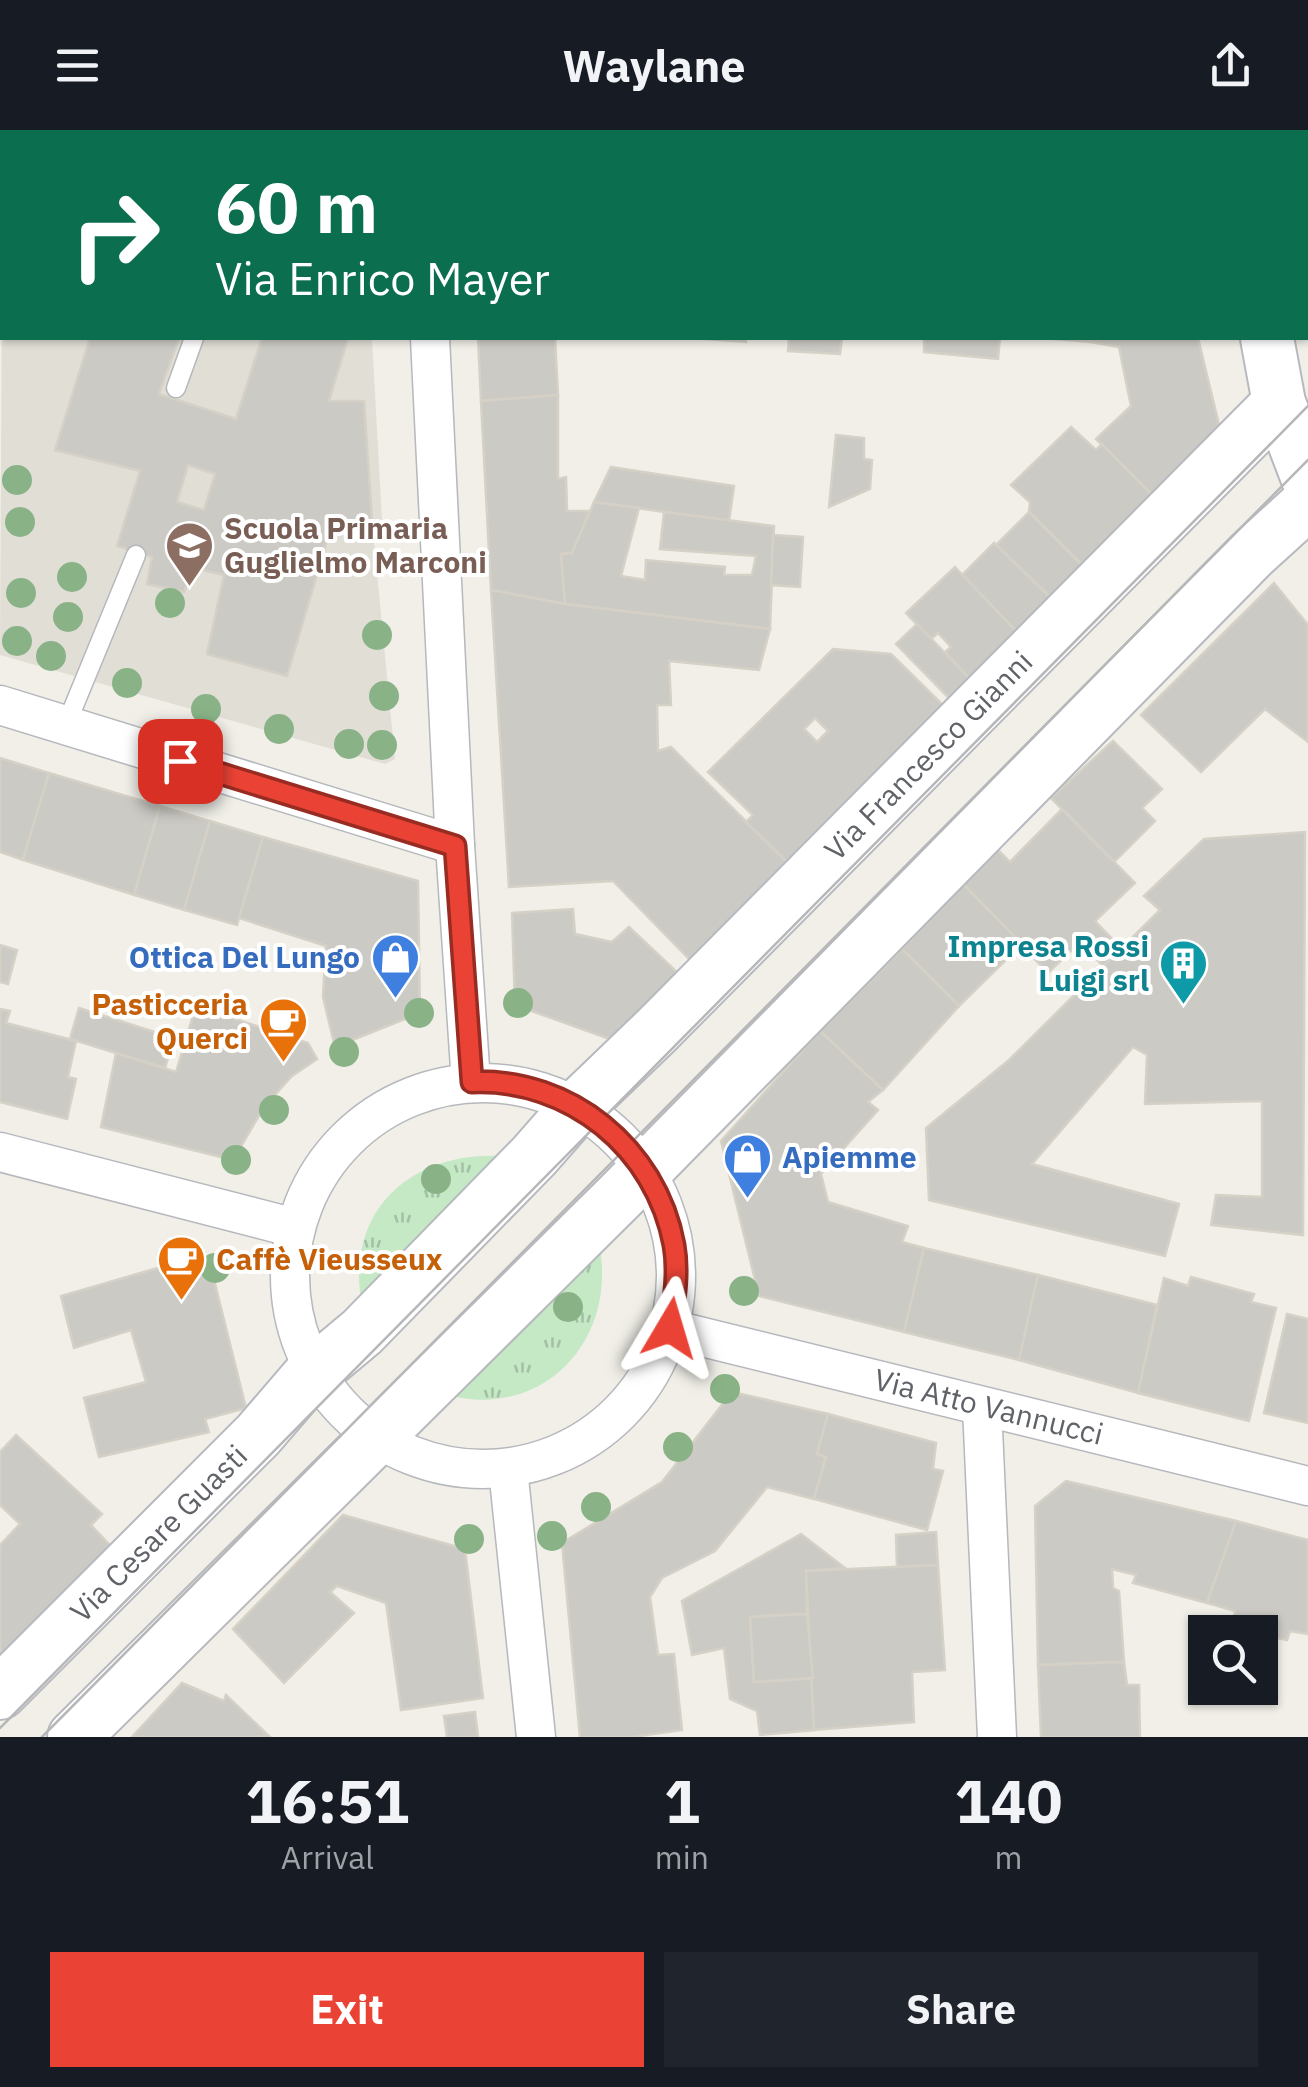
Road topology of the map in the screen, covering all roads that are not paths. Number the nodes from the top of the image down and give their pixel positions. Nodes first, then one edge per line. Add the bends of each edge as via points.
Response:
1 (193, 340) edge
2 (430, 340) edge
3 (1268, 340) edge
4 (176, 388) dead end
5 (1294, 389) edge
6 (1308, 480) edge
7 (1308, 503) edge
8 (136, 555) dead end
9 (0, 705) edge
10 (66, 725) junction
11 (455, 846) junction
12 (472, 1082) junction
13 (577, 1107) junction
14 (0, 1152) edge
15 (645, 1170) junction
16 (295, 1228) junction
17 (670, 1328) junction
18 (315, 1371) junction
19 (982, 1408) junction
20 (378, 1439) junction
21 (508, 1469) junction
22 (1308, 1486) edge
23 (0, 1694) edge
24 (74, 1737) edge
25 (536, 1737) edge
26 (996, 1737) edge

1 - 4 lane
2 - 11 street
3 - 5 street
5 - 6 street
5 - 13 street, Via Francesco Gianni
7 - 15 street
8 - 10 lane
9 - 10 street
10 - 11 street
11 - 12 street
12 - 13 street via 523,1086
12 - 16 street via 404,1099 354,1131 320,1172
13 - 15 street
13 - 18 street, Via Francesco Gianni via 362,1332
14 - 16 street
15 - 17 street via 674,1246
15 - 20 street
16 - 18 street via 293,1312
17 - 19 street, Via Atto Vannucci
17 - 21 street via 658,1363 609,1424 567,1451
18 - 20 street via 340,1407
18 - 23 street, Via Cesare Guasti
19 - 22 street, Via Atto Vannucci
19 - 26 street
20 - 21 street via 442,1466
20 - 24 street
21 - 25 street

